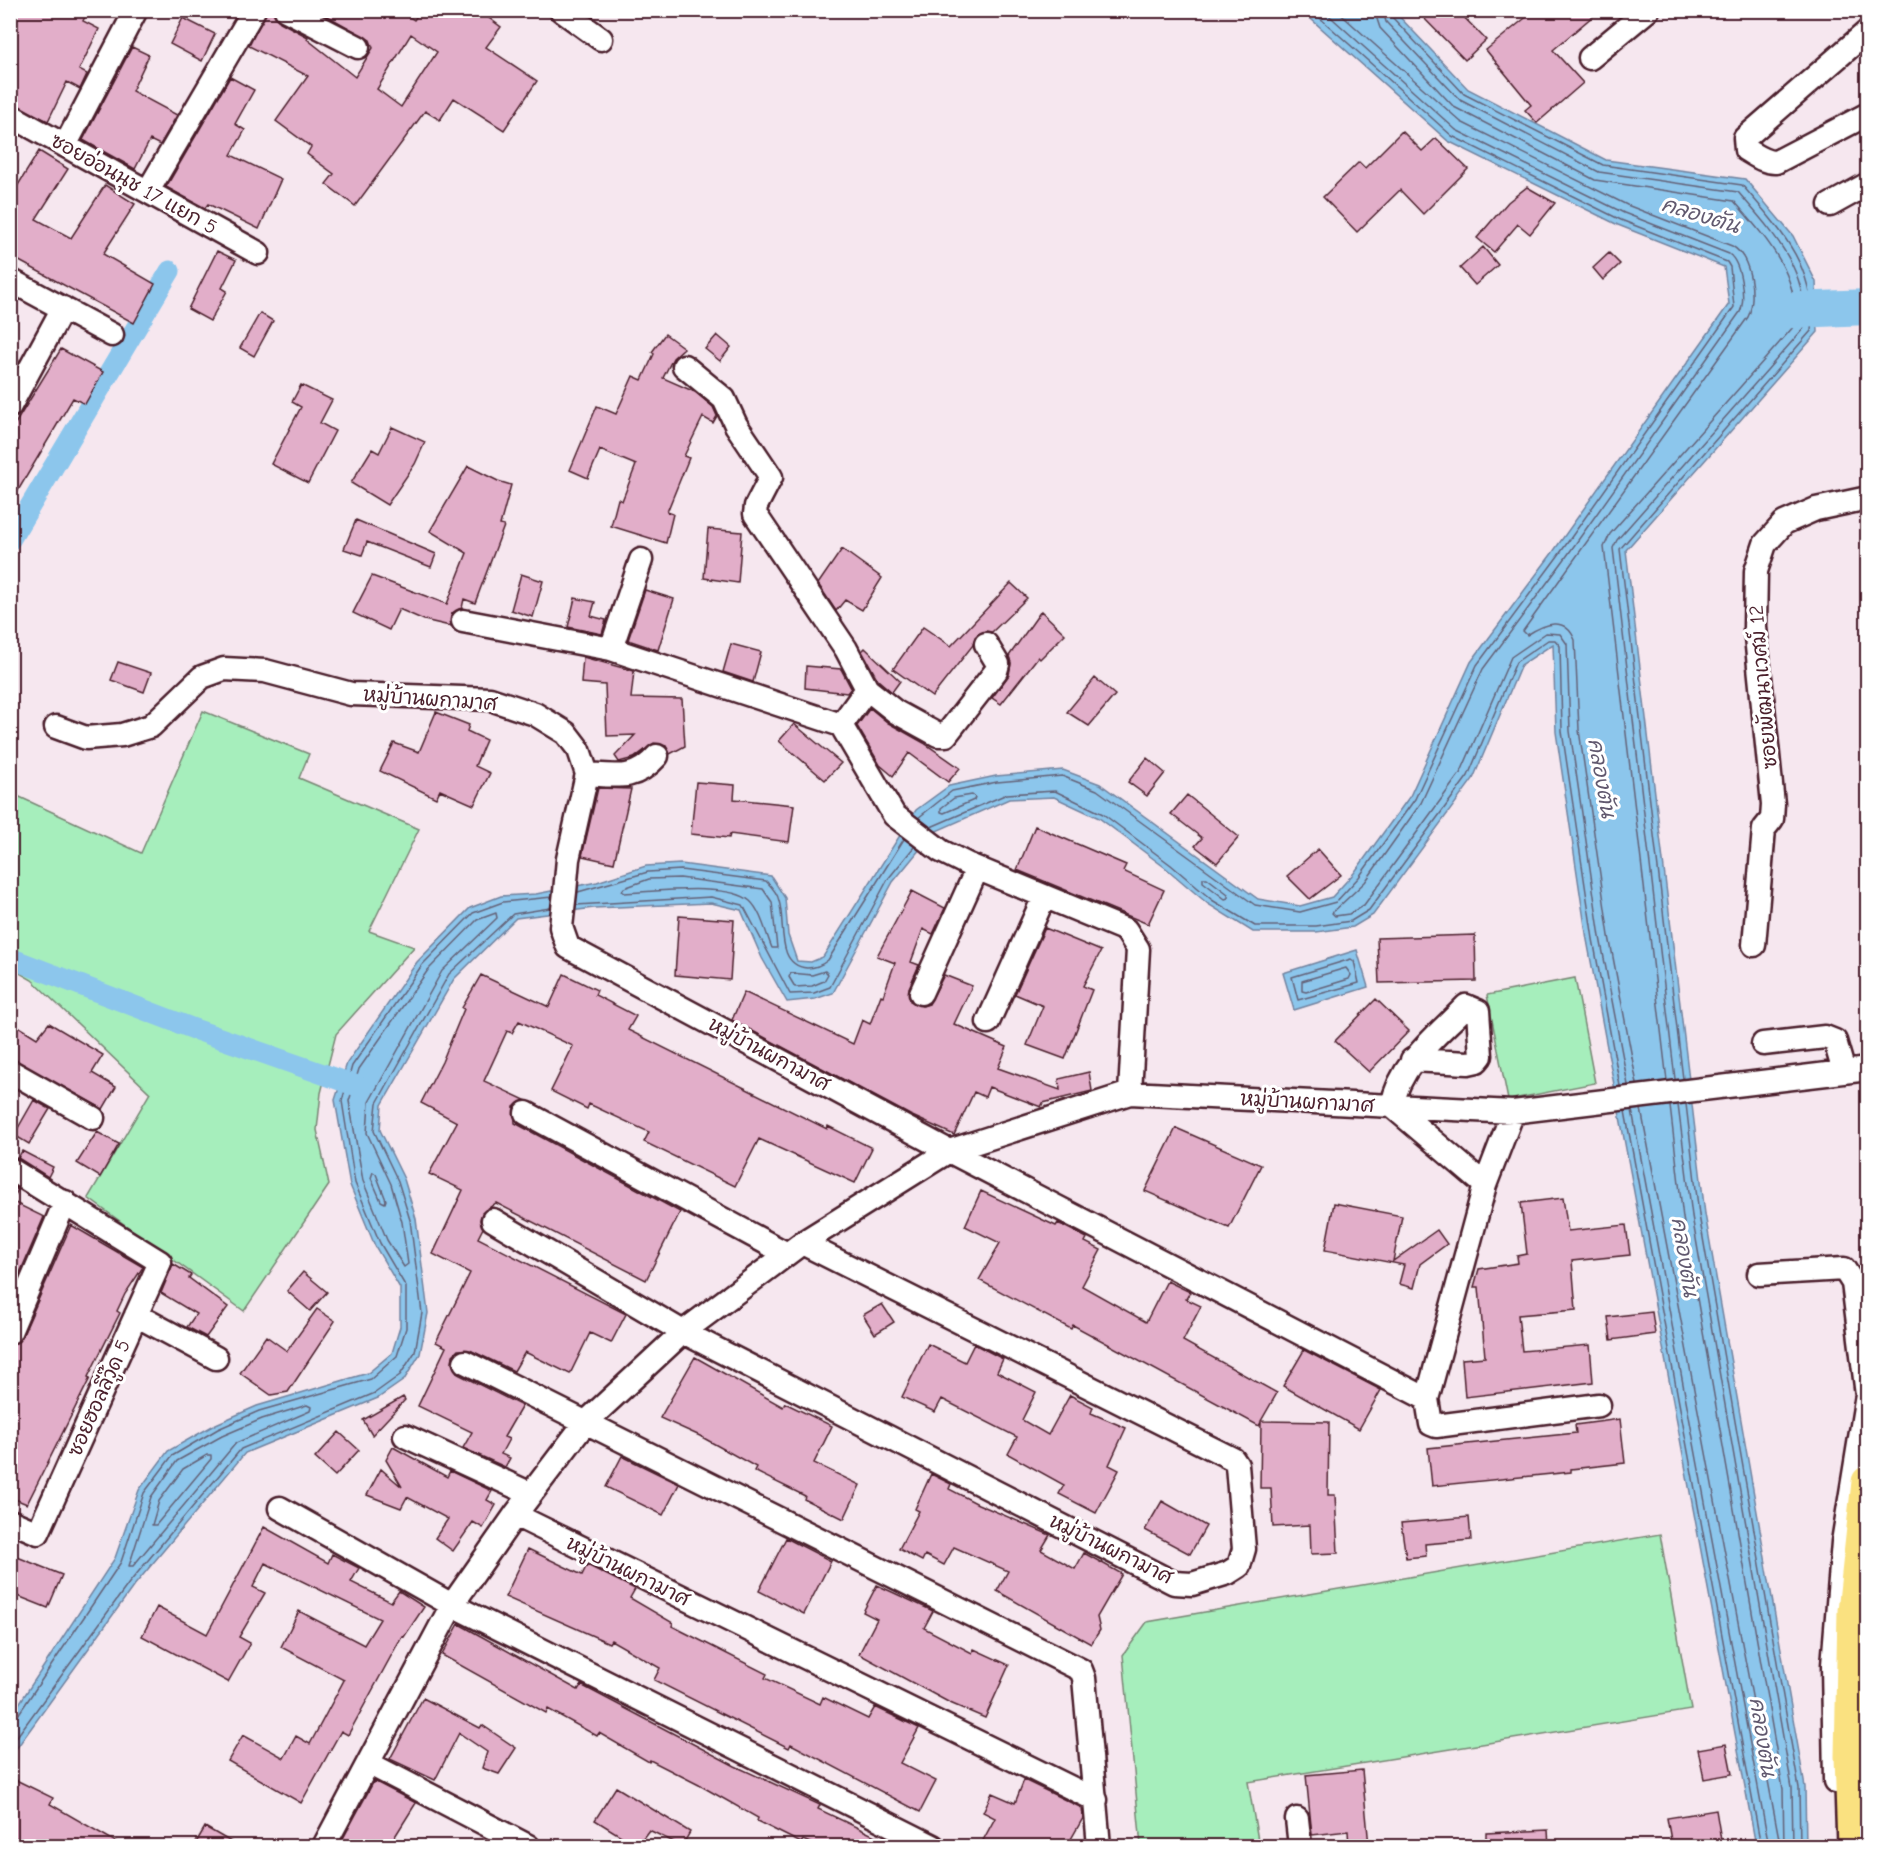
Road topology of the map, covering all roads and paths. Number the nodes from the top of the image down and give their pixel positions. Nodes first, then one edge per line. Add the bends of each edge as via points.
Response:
1 (136, 10) edge
2 (254, 10) edge
3 (286, 10) edge
4 (561, 10) edge
5 (1648, 10) edge
6 (1868, 31) edge
7 (601, 39) dead end
8 (358, 47) dead end
9 (1590, 58) dead end
10 (1868, 114) edge
11 (10, 115) edge
12 (66, 144) junction
13 (1868, 184) edge
14 (148, 191) junction
15 (1830, 205) dead end
16 (258, 253) dead end
17 (10, 280) edge
18 (63, 308) junction
19 (112, 335) dead end
20 (684, 366) dead end
21 (10, 406) edge
22 (1868, 498) edge
23 (641, 560) dead end
24 (463, 621) dead end
25 (986, 644) dead end
26 (611, 649) junction
27 (867, 689) junction
28 (842, 725) junction
29 (56, 727) dead end
30 (657, 756) dead end
31 (587, 774) junction
32 (977, 869) junction
33 (1044, 897) junction
34 (1754, 945) dead end
35 (921, 993) dead end
36 (988, 1022) dead end
37 (1762, 1044) dead end
38 (1412, 1060) dead end
39 (1868, 1069) edge
40 (10, 1071) edge
41 (1844, 1072) junction
42 (1130, 1094) junction
43 (1392, 1106) junction
44 (1513, 1112) junction
45 (526, 1113) dead end
46 (93, 1118) dead end
47 (949, 1150) junction
48 (10, 1169) edge
49 (1485, 1185) junction
50 (65, 1202) junction
51 (494, 1220) dead end
52 (794, 1249) junction
53 (1759, 1274) dead end
54 (136, 1315) junction
55 (10, 1332) edge
56 (683, 1332) junction
57 (216, 1358) dead end
58 (465, 1362) dead end
59 (1867, 1395) edge
60 (1426, 1399) junction
61 (1599, 1405) dead end
62 (585, 1423) junction
63 (405, 1436) dead end
64 (1868, 1482) edge
65 (531, 1494) junction
66 (280, 1508) dead end
67 (514, 1515) junction
68 (10, 1521) edge
69 (452, 1605) junction
70 (368, 1763) junction
71 (1835, 1780) dead end
72 (1096, 1800) junction
73 (1297, 1819) dead end
74 (324, 1846) edge
75 (528, 1846) edge
76 (933, 1846) edge
77 (1099, 1846) edge
78 (1300, 1846) edge
79 (1854, 1846) edge

1 - 12 street
2 - 14 street
3 - 8 street
4 - 7 street
5 - 9 street
6 - 10 street via 1746,138 1744,144 1756,156 1776,162
11 - 12 street, ซอยอ่อนนุช 17 แยก 5
12 - 14 street, ซอยอ่อนนุช 17 แยก 5
13 - 15 street
14 - 16 street, ซอยอ่อนนุช 17 แยก 5
17 - 18 street
18 - 19 street
18 - 21 street
20 - 27 street via 724,399 736,425 771,477 755,514 846,649
22 - 34 street, ซอยพัฒนาเวศม์ 12 via 1816,509 1784,523 1764,544 1756,571 1755,627 1773,804 1772,819 1764,829
23 - 26 street
24 - 26 street
25 - 27 street via 998,664 996,670 946,735 938,735 896,712
26 - 28 street
27 - 28 street
28 - 32 street via 894,815 941,851
29 - 31 street, หมู่บ้านผกามาศ via 86,738 122,735 151,726 202,677 224,669 265,671 351,694 490,699 535,714 566,733 579,750
30 - 31 street via 646,769 632,775
31 - 47 street, หมู่บ้านผกามาศ via 568,860 561,927 568,947
32 - 33 street
32 - 35 street
33 - 36 street
33 - 42 street via 1126,930 1137,945
37 - 41 street via 1825,1037 1835,1041
38 - 43 street via 1395,1088
39 - 41 street
40 - 46 street
41 - 44 street
42 - 43 street, หมู่บ้านผกามาศ
42 - 47 street, หมู่บ้านผกามาศ
43 - 44 street
43 - 49 street, หมู่บ้านผกามาศ
44 - 49 street
45 - 52 street
47 - 52 street, หมู่บ้านผกามาศ
47 - 60 street, หมู่บ้านผกามาศ
48 - 50 street
49 - 60 street
50 - 54 street, ซอยฮอลลีวู๊ด 5 via 160,1262
50 - 55 street
51 - 56 street
52 - 56 street, หมู่บ้านผกามาศ
52 - 56 street, หมู่บ้านผกามาศ via 1233,1459 1237,1465 1245,1549 1239,1566 1192,1584 1174,1583
53 - 59 street via 1844,1269 1850,1275
54 - 57 street
54 - 68 street, ซอยฮอลลีวู๊ด 5 via 38,1533
56 - 62 street, หมู่บ้านผกามาศ
58 - 62 street
59 - 71 street via 1843,1542 1835,1643
60 - 61 street via 1429,1419 1436,1426
62 - 65 street, หมู่บ้านผกามาศ
62 - 72 street via 1081,1670
63 - 65 street
64 - 79 highway via 1854,1611
65 - 67 street, หมู่บ้านผกามาศ
66 - 69 street
67 - 69 street, หมู่บ้านผกามาศ
67 - 72 street, หมู่บ้านผกามาศ
69 - 70 street, หมู่บ้านผกามาศ
69 - 76 street
70 - 74 street, หมู่บ้านผกามาศ
70 - 75 street
72 - 77 street
73 - 78 street

